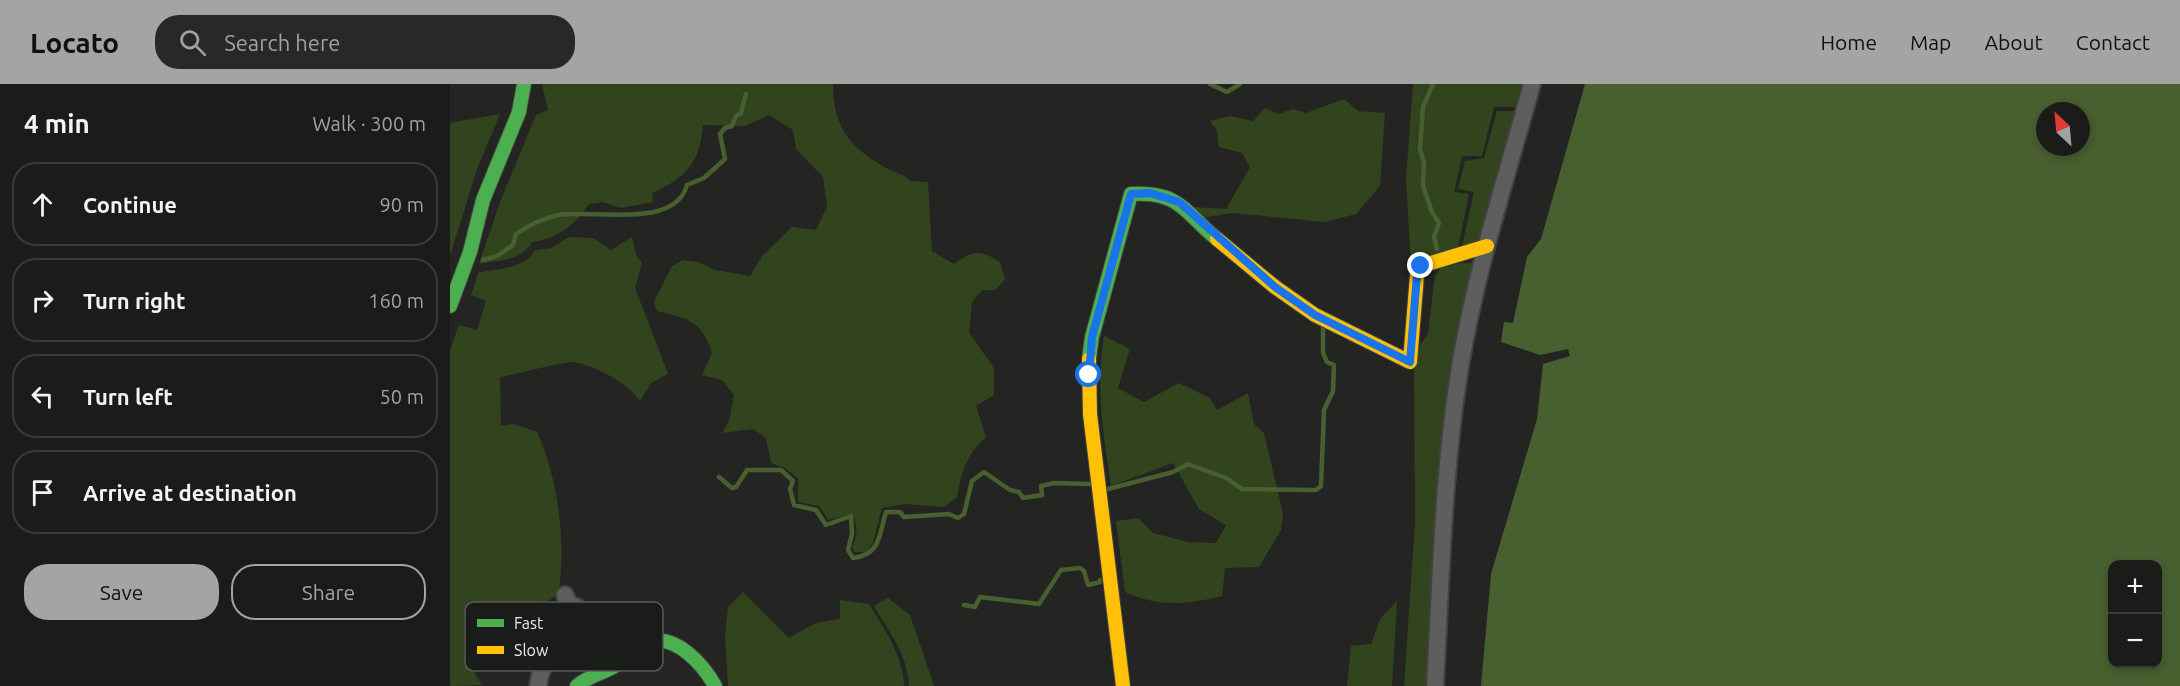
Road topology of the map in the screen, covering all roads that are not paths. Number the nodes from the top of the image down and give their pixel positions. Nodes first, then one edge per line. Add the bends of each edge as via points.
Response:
1 (524, 84) edge
2 (1533, 84) edge
3 (1487, 246) junction
4 (450, 306) edge
5 (565, 594) dead end
6 (568, 602) edge
7 (663, 641) edge
8 (541, 671) edge
9 (603, 671) edge
10 (538, 686) edge
11 (577, 686) edge
12 (715, 686) edge
13 (1123, 686) edge
14 (1435, 686) edge

1 - 4 main road via 519,112 483,200 470,252
2 - 3 street
3 - 13 main road via 1421,266 1410,362 1315,315 1275,287 1179,202 1150,193 1131,194 1092,337 1089,367 1090,414
3 - 14 street via 1461,359 1450,434
5 - 6 street
7 - 12 main road via 689,654 711,675
8 - 10 street
9 - 11 main road via 584,678

